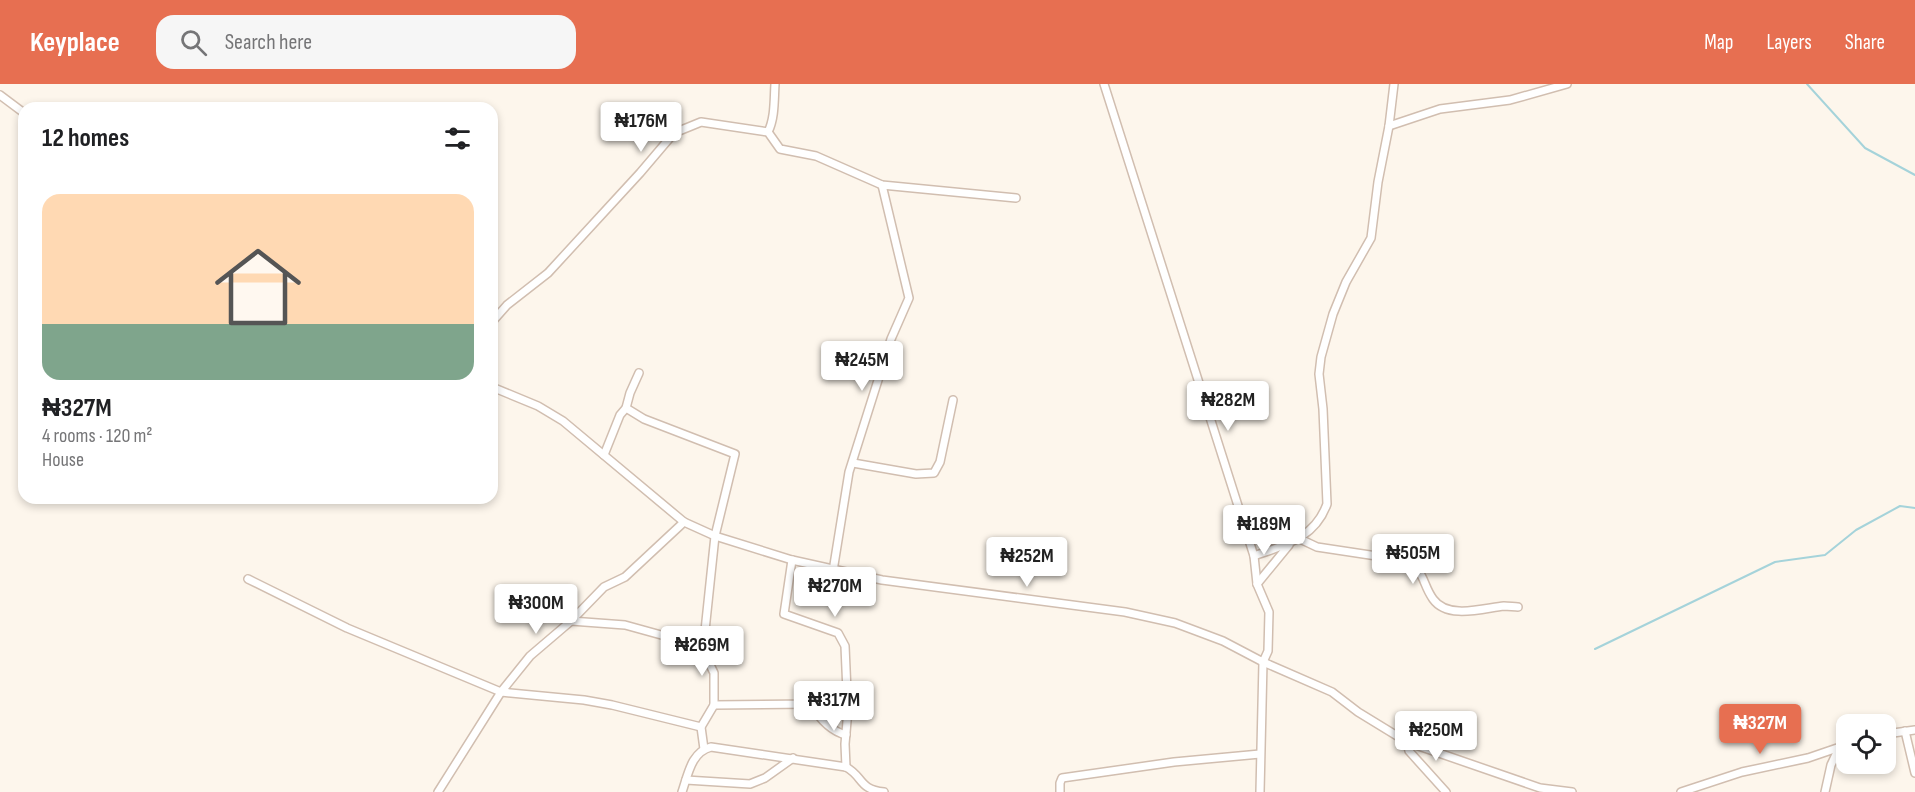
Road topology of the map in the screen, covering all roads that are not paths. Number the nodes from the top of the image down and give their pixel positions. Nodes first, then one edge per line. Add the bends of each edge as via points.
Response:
1 (775, 84) edge
2 (1104, 84) edge
3 (1394, 84) edge
4 (1567, 84) edge
5 (0, 94) edge
6 (18, 108) edge
7 (1389, 126) junction
8 (768, 132) junction
9 (882, 185) junction
10 (1016, 198) dead end
11 (498, 315) edge
12 (639, 373) dead end
13 (498, 389) edge
14 (953, 400) dead end
15 (626, 408) junction
16 (604, 455) junction
17 (853, 463) junction
18 (684, 522) junction
19 (715, 536) junction
20 (1300, 538) junction
21 (1290, 543) junction
22 (1254, 556) junction
23 (792, 560) junction
24 (833, 571) junction
25 (248, 579) dead end
26 (1257, 584) junction
27 (1518, 607) dead end
28 (571, 621) junction
29 (701, 646) junction
30 (1263, 662) junction
31 (501, 692) junction
32 (847, 692) junction
33 (811, 704) junction
34 (714, 705) junction
35 (701, 727) junction
36 (1915, 730) edge
37 (1905, 731) junction
38 (1896, 732) edge
39 (846, 735) junction
40 (1407, 742) junction
41 (1836, 748) edge
42 (704, 749) junction
43 (1260, 754) junction
44 (1836, 757) edge
45 (793, 758) junction
46 (846, 767) junction
47 (1915, 773) edge
48 (686, 780) junction
49 (872, 791) edge
50 (438, 792) edge
51 (682, 792) edge
52 (884, 792) edge
53 (1060, 792) edge
54 (1260, 792) edge
55 (1446, 792) edge
56 (1572, 792) edge
57 (1680, 792) edge
58 (1825, 792) edge

1 - 8 street
2 - 22 street
3 - 7 street
4 - 7 street via 1510,100 1440,109
5 - 6 street
7 - 20 street via 1371,238 1346,282 1321,357 1327,504 1322,517
8 - 9 street via 780,149 816,156
8 - 11 street via 702,122 674,133 548,273
9 - 10 street
9 - 17 street via 909,298 891,339
12 - 15 street
13 - 16 street via 563,421
14 - 17 street via 940,462 934,473 916,474
15 - 16 street
15 - 19 street via 644,420 735,454
16 - 18 street
17 - 24 street
18 - 19 street
18 - 28 street via 626,577 597,593
19 - 23 street
19 - 29 street
20 - 21 street
20 - 27 street via 1317,547 1412,564 1421,572 1439,606 1453,610
21 - 22 street
21 - 26 street
22 - 26 street
23 - 24 street
23 - 32 street via 784,614 838,633 845,646
24 - 30 street via 1125,612 1175,623
25 - 31 street via 347,628
26 - 30 street via 1269,612 1268,651
28 - 29 street via 625,625
28 - 31 street via 530,656
29 - 34 street via 714,673
30 - 40 street via 1332,692
30 - 43 street
31 - 35 street via 584,700
31 - 50 street
32 - 33 street
32 - 39 street
33 - 34 street
33 - 39 street via 835,732
34 - 35 street
35 - 42 street
36 - 37 street
37 - 38 street
37 - 47 street
39 - 46 street
40 - 55 street via 1409,751
40 - 56 street via 1539,788
41 - 57 street
42 - 45 street
42 - 48 street via 692,762
43 - 53 street via 1062,778
43 - 54 street
44 - 58 street
45 - 46 street
45 - 48 street via 750,784
46 - 49 street
48 - 51 street
49 - 52 street

